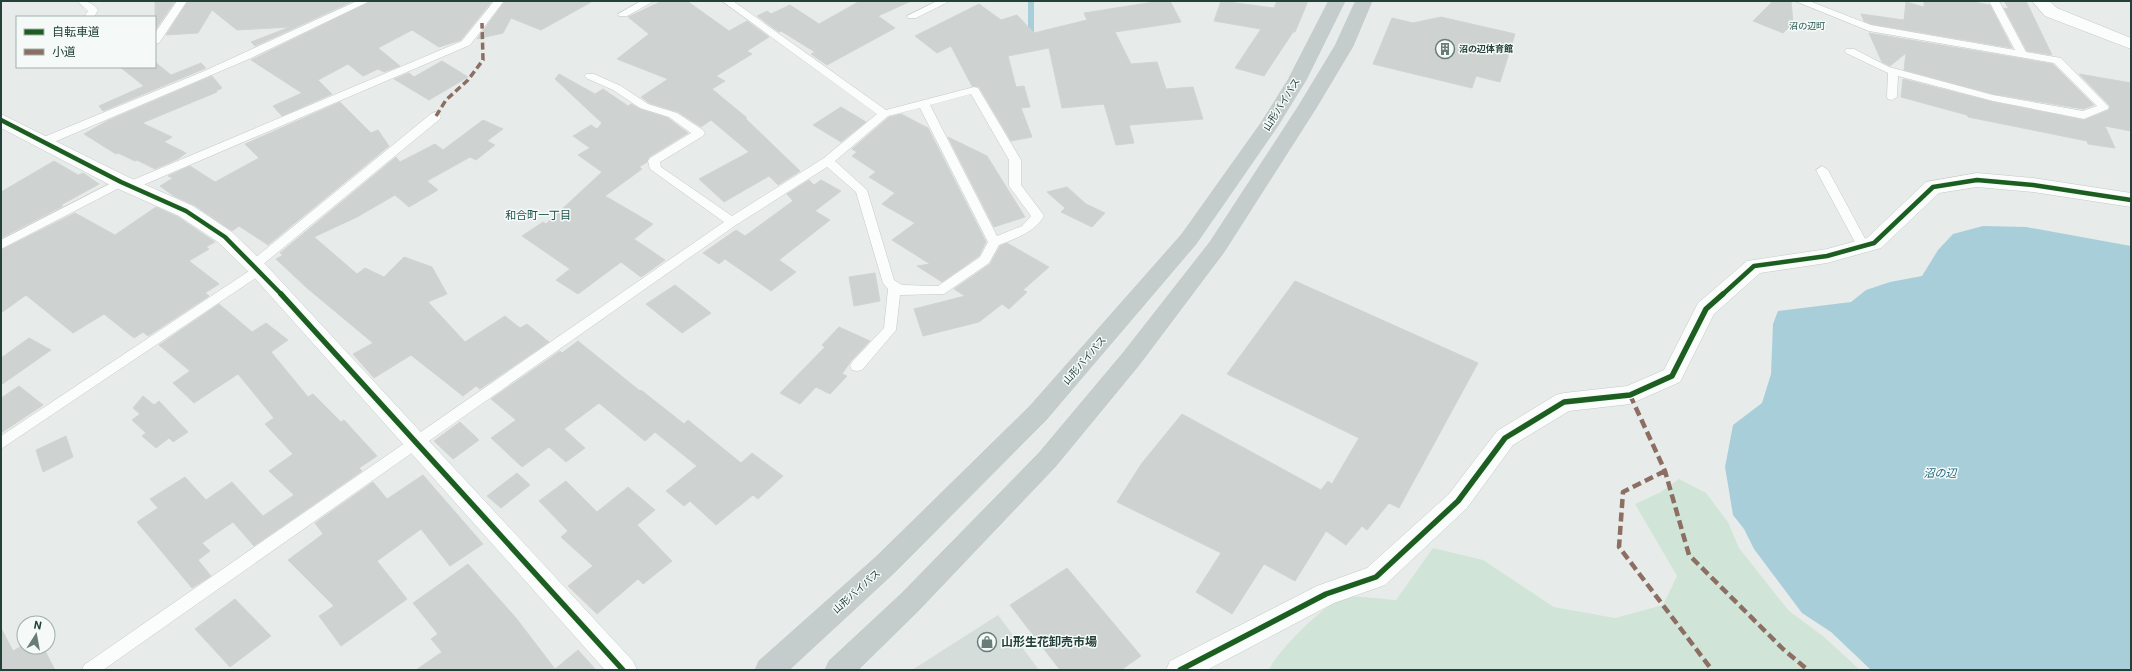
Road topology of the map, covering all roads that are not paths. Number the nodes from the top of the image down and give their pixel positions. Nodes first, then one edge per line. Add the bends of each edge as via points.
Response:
1 (82, 1) edge
2 (182, 1) edge
3 (365, 1) edge
4 (499, 1) edge
5 (649, 1) edge
6 (727, 1) edge
7 (945, 1) edge
8 (1337, 1) edge
9 (1364, 1) edge
10 (1800, 1) edge
11 (1994, 1) edge
12 (2040, 1) edge
13 (623, 14) dead end
14 (90, 16) edge
15 (912, 16) dead end
16 (156, 40) edge
17 (2131, 44) edge
18 (1850, 51) dead end
19 (2022, 54) junction
20 (1894, 72) junction
21 (590, 76) dead end
22 (1892, 97) dead end
23 (924, 103) junction
24 (884, 114) junction
25 (436, 116) dead end
26 (1, 120) edge
27 (43, 142) junction
28 (828, 161) junction
29 (1822, 170) dead end
30 (126, 184) junction
31 (2131, 200) edge
32 (732, 222) junction
33 (994, 242) junction
34 (1, 245) edge
35 (1863, 246) junction
36 (256, 268) junction
37 (895, 288) junction
38 (857, 366) dead end
39 (1, 443) edge
40 (415, 444) junction
41 (90, 670) edge
42 (623, 670) edge
43 (769, 670) edge
44 (839, 670) edge
45 (1180, 670) edge

1 - 14 lane via 93,10
2 - 16 lane
3 - 27 lane via 194,80
4 - 30 lane via 466,43 214,152
5 - 13 lane
6 - 24 lane
7 - 15 lane
8 - 43 highway, 山形バイパス via 1297,80 1268,127 1189,239 1038,413 886,564
9 - 44 highway via 1344,46 1234,221 1131,359 1047,460 910,602
10 - 19 lane via 1869,28
11 - 19 lane
12 - 17 street via 2051,12
18 - 20 lane via 1885,70
19 - 20 lane via 2057,60 2104,107 2084,115 1993,98
20 - 22 lane
21 - 32 lane via 616,88 644,106 673,115 699,133 654,161 656,168
23 - 24 lane
23 - 33 lane
23 - 33 lane via 974,90 1015,160 1015,186 1038,216 1026,229
24 - 28 lane
25 - 36 lane
26 - 27 street
27 - 30 street
28 - 32 lane
28 - 37 lane via 861,190 890,283
29 - 35 lane
30 - 34 lane
30 - 36 street via 186,211 225,237
31 - 35 street via 2033,185 1977,180 1933,187 1874,243
32 - 40 lane
33 - 37 lane via 986,260 940,291
35 - 45 street via 1827,256 1754,266 1706,309 1672,376 1630,395 1564,402 1505,438 1458,501 1376,577 1326,594
36 - 39 lane
36 - 40 street
37 - 38 lane via 890,330
40 - 41 lane
40 - 42 street

